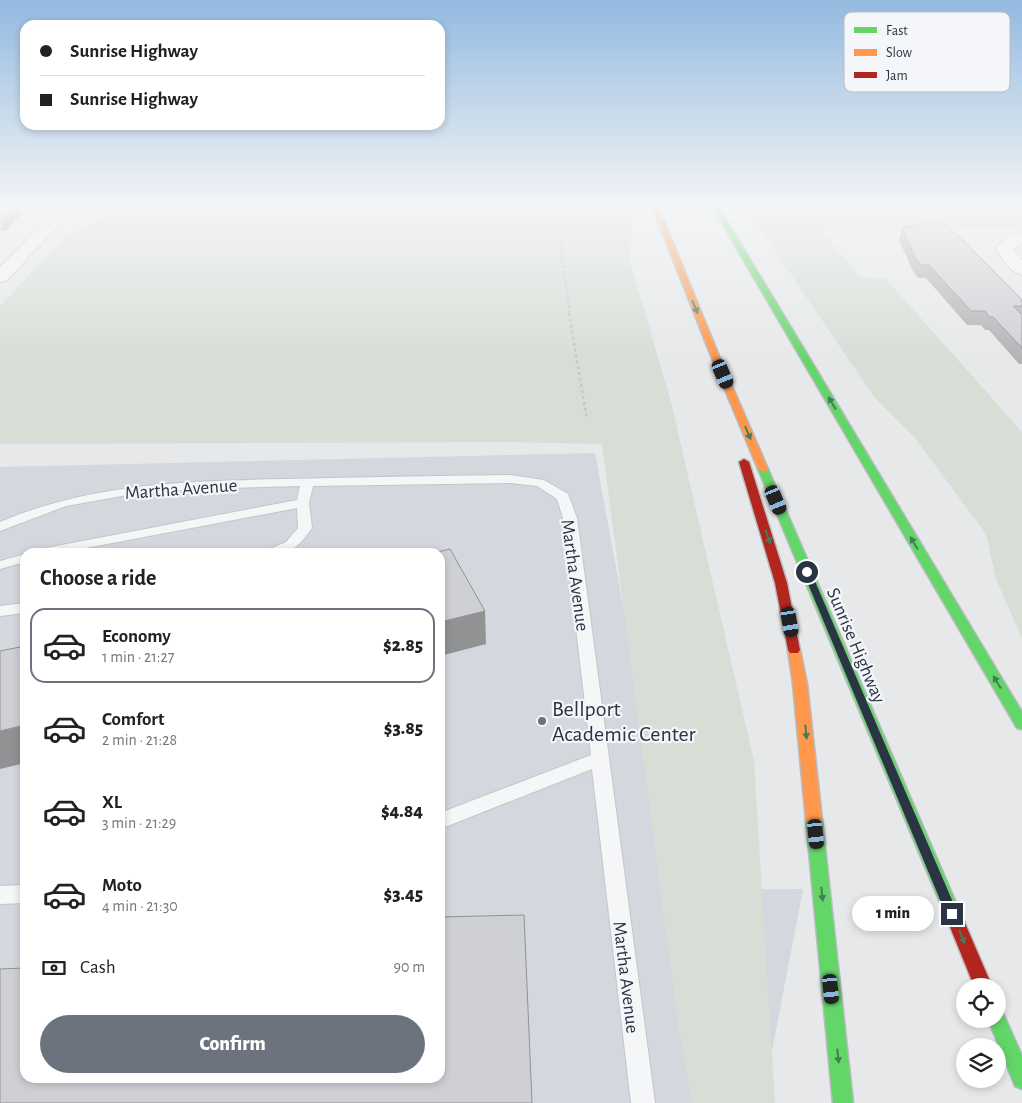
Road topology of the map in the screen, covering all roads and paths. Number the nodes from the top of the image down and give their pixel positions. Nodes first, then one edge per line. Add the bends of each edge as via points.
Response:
1 (19, 257) edge
2 (561, 257) edge
3 (676, 257) edge
4 (746, 257) edge
5 (1009, 257) edge
6 (1022, 270) edge
7 (0, 277) edge
8 (715, 356) junction
9 (587, 420) dead end
10 (307, 482) junction
11 (304, 503) junction
12 (0, 527) edge
13 (67, 548) edge
14 (284, 548) edge
15 (20, 560) edge
16 (0, 566) edge
17 (20, 609) edge
18 (0, 612) edge
19 (1022, 724) edge
20 (600, 759) junction
21 (445, 819) edge
22 (20, 894) edge
23 (0, 895) edge
24 (980, 978) edge
25 (1001, 1028) edge
26 (1022, 1079) edge
27 (643, 1103) edge
28 (843, 1103) edge

1 - 7 street
2 - 9 path
3 -> 8 highway, Sunrise Highway
19 -> 4 highway
5 - 6 street
8 -> 24 highway, Sunrise Highway
8 -> 28 highway via 781,583 797,666
10 - 11 lane
10 - 12 lane, Martha Avenue via 155,487 88,496 23,516
10 - 20 lane, Martha Avenue via 510,479 540,483 563,498 570,518
11 - 13 lane
11 - 14 lane via 305,528 291,545
15 - 16 lane
17 - 18 lane
20 - 21 lane
20 - 27 lane, Martha Avenue
22 - 23 lane
25 - 26 highway

